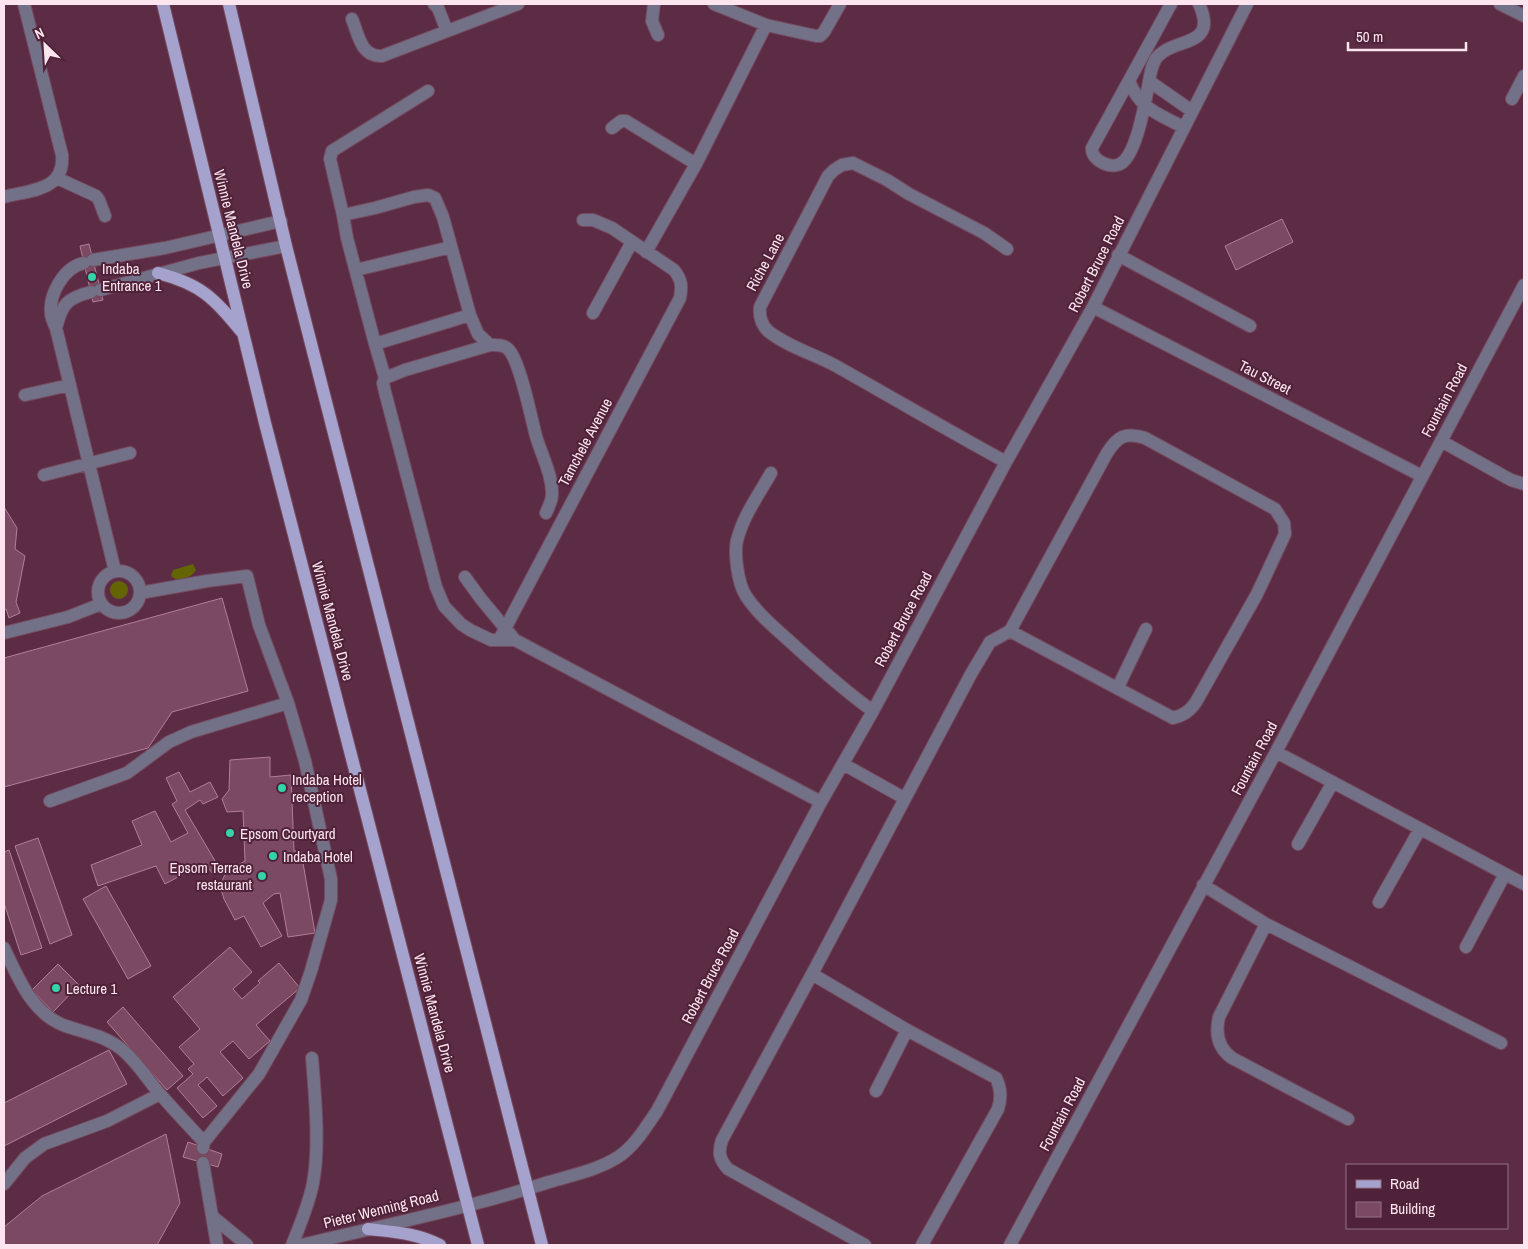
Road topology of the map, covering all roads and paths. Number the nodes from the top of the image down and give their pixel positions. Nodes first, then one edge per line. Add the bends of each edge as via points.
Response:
1 (24, 4) edge
2 (163, 4) edge
3 (228, 4) edge
4 (434, 4) edge
5 (518, 4) edge
6 (654, 4) edge
7 (714, 4) edge
8 (840, 4) edge
9 (1171, 4) edge
10 (1199, 4) edge
11 (1247, 4) edge
12 (1500, 4) edge
13 (1524, 16) edge
14 (352, 19) dead end
15 (766, 25) junction
16 (447, 31) junction
17 (658, 35) dead end
18 (1524, 76) edge
19 (1129, 81) junction
20 (1149, 82) junction
21 (428, 92) dead end
22 (1512, 99) dead end
23 (1144, 105) junction
24 (1192, 111) junction
25 (1183, 127) junction
26 (612, 128) dead end
27 (696, 164) junction
28 (57, 178) junction
29 (4, 197) edge
30 (343, 215) junction
31 (105, 216) dead end
32 (583, 220) dead end
33 (281, 221) junction
34 (219, 235) junction
35 (632, 242) junction
36 (286, 246) junction
37 (451, 247) junction
38 (1007, 249) dead end
39 (646, 252) junction
40 (1118, 255) junction
41 (224, 258) junction
42 (356, 270) junction
43 (158, 273) junction
44 (1524, 285) edge
45 (1093, 306) junction
46 (593, 313) dead end
47 (470, 315) junction
48 (1250, 326) dead end
49 (56, 328) junction
50 (243, 334) junction
51 (375, 344) junction
52 (490, 346) junction
53 (385, 378) junction
54 (70, 385) junction
55 (24, 395) dead end
56 (1441, 441) junction
57 (130, 453) dead end
58 (1006, 462) junction
59 (89, 464) junction
60 (771, 474) dead end
61 (44, 475) dead end
62 (1422, 476) junction
63 (1524, 484) edge
64 (546, 513) dead end
65 (115, 571) junction
66 (465, 577) dead end
67 (140, 594) junction
68 (102, 604) junction
69 (505, 628) junction
70 (1146, 629) dead end
71 (1010, 631) junction
72 (4, 634) edge
73 (498, 640) junction
74 (515, 640) junction
75 (1118, 687) junction
76 (288, 703) junction
77 (872, 711) junction
78 (1276, 752) junction
79 (843, 764) junction
80 (1333, 782) junction
81 (904, 798) junction
82 (50, 801) dead end
83 (821, 802) junction
84 (1420, 829) junction
85 (1298, 844) dead end
86 (1505, 874) junction
87 (1524, 884) edge
88 (1203, 886) junction
89 (1379, 902) dead end
90 (1266, 924) junction
91 (1466, 947) dead end
92 (4, 948) edge
93 (812, 974) junction
94 (907, 1030) junction
95 (1501, 1043) dead end
96 (312, 1058) dead end
97 (876, 1091) dead end
98 (160, 1094) junction
99 (1348, 1119) dead end
100 (203, 1163) dead end
101 (4, 1184) edge
102 (529, 1188) junction
103 (468, 1205) junction
104 (213, 1217) junction
105 (368, 1229) junction
106 (217, 1245) edge
107 (247, 1245) edge
108 (292, 1245) edge
109 (303, 1245) edge
110 (440, 1245) edge
111 (478, 1245) edge
112 (542, 1245) edge
113 (865, 1245) edge
114 (922, 1245) edge
115 (1010, 1245) edge

1 - 28 street via 62,155
2 - 34 main road, Winnie Mandela Drive
3 - 33 main road
4 - 16 street
5 - 16 street
6 - 17 street via 652,21
7 - 15 street
8 - 15 street via 820,36
9 - 19 street
10 - 20 street via 1204,21 1201,32 1195,39 1161,53 1155,60
11 - 24 street, Robert Bruce Road
12 - 13 street
14 - 16 street via 363,47 373,56 382,56
15 - 27 street
18 - 22 street
19 - 23 street via 1136,97
19 - 23 street via 1092,148 1095,158 1114,166 1123,162 1138,134
20 - 23 street
20 - 24 street
21 - 30 street via 332,151 330,159
23 - 25 street
24 - 25 street, Robert Bruce Road
25 - 40 street, Robert Bruce Road
26 - 27 street via 626,121
27 - 39 street
28 - 29 street via 43,187
28 - 31 street via 96,196
30 - 37 street via 428,195 435,198
30 - 42 street
32 - 35 street via 593,220 612,228
33 - 34 street
33 - 36 main road
34 - 41 main road, Winnie Mandela Drive
34 - 49 street via 80,264 66,273 51,301 51,315
35 - 39 street
35 - 46 street
36 - 41 street
36 - 102 main road
37 - 42 street
37 - 47 street
38 - 58 street, Riche Lane via 887,180 853,163 842,165 828,176 760,307 761,322 768,330
39 - 69 street, Tamchele Avenue via 680,277 680,298
40 - 45 street, Robert Bruce Road
40 - 48 street
41 - 43 street
41 - 50 main road, Winnie Mandela Drive
42 - 51 street
43 - 49 street via 71,298 60,313
43 - 50 main road via 196,287 214,300
44 - 56 street, Fountain Road
45 - 58 street, Robert Bruce Road
45 - 62 street, Tau Street
47 - 51 street
47 - 52 street via 478,334
49 - 54 street
50 - 103 main road, Winnie Mandela Drive
51 - 53 street
52 - 53 street
52 - 64 street via 509,349 524,388 550,482 552,496
53 - 73 street via 385,392 444,606 470,630
54 - 55 street
54 - 59 street
56 - 62 street, Fountain Road
56 - 63 street
57 - 59 street
58 - 77 street, Robert Bruce Road
59 - 61 street
59 - 65 street
60 - 77 street via 737,538 739,576 746,596 773,626
62 - 78 street, Fountain Road
65 - 67 street via 128,572 133,576 140,587
65 - 68 street via 99,584 98,597
66 - 69 street
67 - 68 street via 135,605 124,612 112,611
67 - 76 street via 247,576 259,625
68 - 72 street
69 - 73 street, Tamchele Avenue
69 - 74 street
70 - 75 street
71 - 75 street
71 - 75 street via 1107,453 1126,434 1145,438 1275,509 1284,524 1285,534 1257,594 1191,709 1173,718
71 - 81 street via 990,642
73 - 74 street
74 - 83 street
76 - 82 street via 191,732 169,742 127,773
76 - 98 street via 305,760 331,879 332,900 311,971 301,1000 259,1074 204,1145
77 - 79 street, Robert Bruce Road
78 - 80 street
78 - 88 street, Fountain Road
79 - 81 street
79 - 83 street, Robert Bruce Road
80 - 84 street
80 - 85 street
81 - 93 street
83 - 102 street, Robert Bruce Road via 656,1111 634,1145 602,1165
84 - 86 street
84 - 89 street
86 - 87 street
86 - 91 street
88 - 90 street
88 - 115 street, Fountain Road
90 - 95 street
90 - 99 street via 1219,1017 1216,1028 1220,1045 1232,1058
92 - 98 street via 21,984 44,1013 120,1048
93 - 94 street
93 - 113 street via 722,1140 719,1156 728,1170
94 - 97 street
94 - 114 street via 996,1078 1001,1092 998,1108
96 - 108 street via 315,1169 308,1204
98 - 101 street via 107,1121 44,1144 25,1158
100 - 104 street
102 - 103 street, Robert Bruce Road
102 - 112 main road
103 - 105 street, Pieter Wenning Road
103 - 111 main road, Winnie Mandela Drive
104 - 106 street
104 - 107 street
105 - 109 street, Pieter Wenning Road
105 - 110 main road via 409,1233

